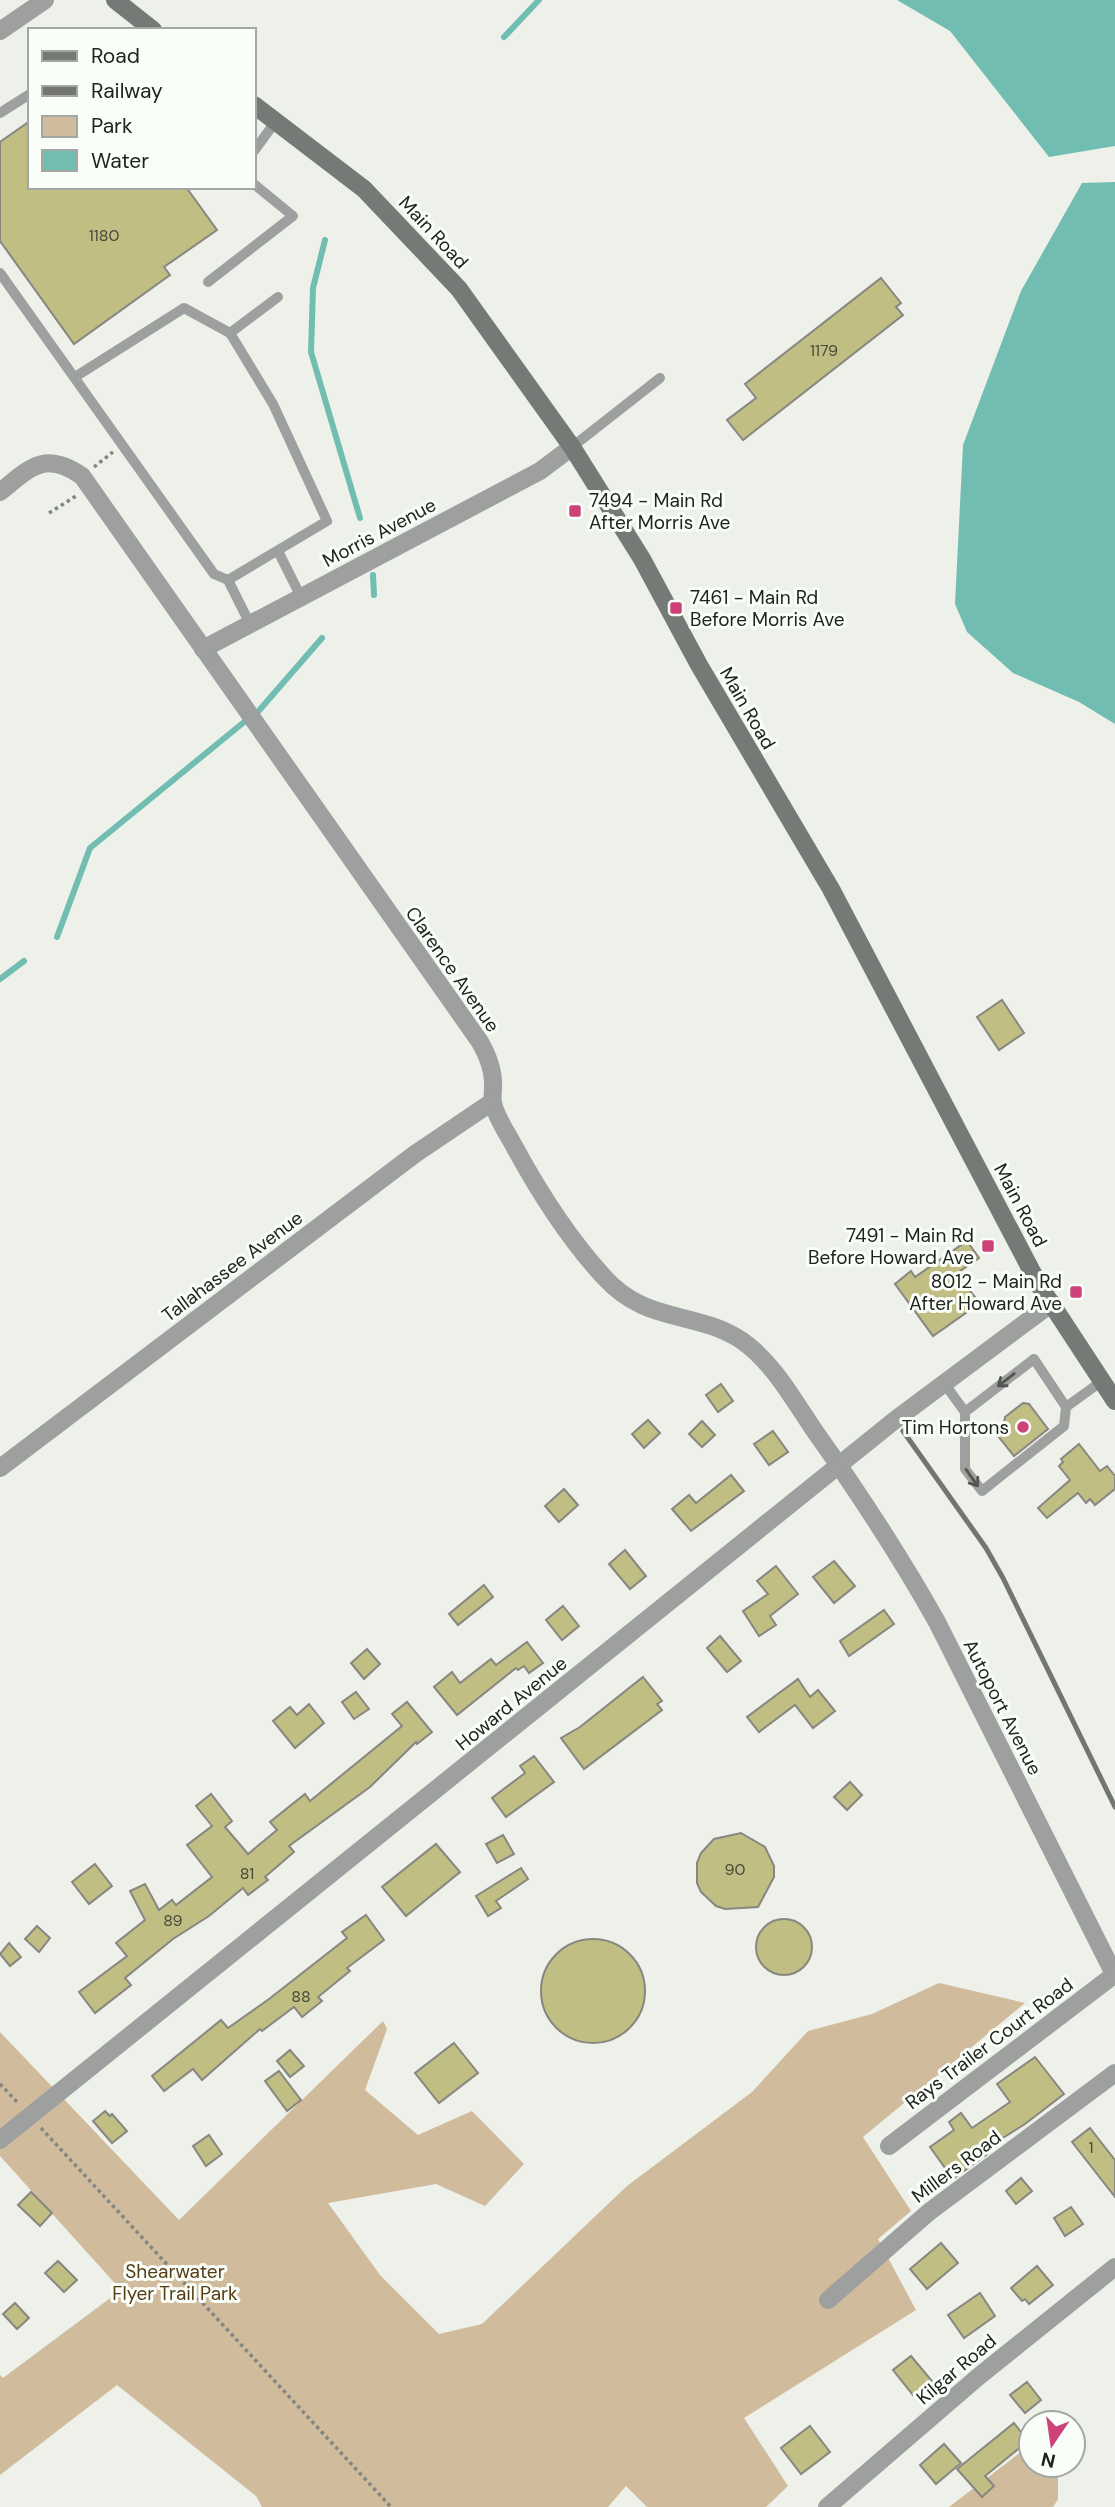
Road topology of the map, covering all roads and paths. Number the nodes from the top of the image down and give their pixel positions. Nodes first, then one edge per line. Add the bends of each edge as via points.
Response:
1 (45, 0) edge
2 (115, 0) edge
3 (150, 28) edge
4 (0, 31) edge
5 (28, 95) edge
6 (256, 106) edge
7 (0, 113) edge
8 (276, 121) junction
9 (256, 147) edge
10 (256, 186) edge
11 (0, 273) edge
12 (208, 282) dead end
13 (278, 297) dead end
14 (230, 333) junction
15 (75, 377) junction
16 (660, 378) dead end
17 (572, 447) junction
18 (118, 449) dead end
19 (85, 482) junction
20 (0, 492) edge
21 (49, 513) dead end
22 (278, 551) junction
23 (228, 580) junction
24 (301, 597) junction
25 (250, 624) junction
26 (203, 649) junction
27 (492, 1102) junction
28 (1052, 1303) junction
29 (1102, 1381) junction
30 (944, 1383) junction
31 (1115, 1401) edge
32 (1066, 1407) junction
33 (965, 1412) junction
34 (839, 1465) junction
35 (0, 1468) edge
36 (1115, 1976) edge
37 (1115, 2073) edge
38 (0, 2084) edge
39 (30, 2116) junction
40 (0, 2140) edge
41 (889, 2146) dead end
42 (1115, 2267) edge
43 (828, 2300) dead end
44 (391, 2507) edge
45 (827, 2507) edge

1 - 4 street
2 - 3 main road
5 - 7 lane
6 - 8 main road, Main Road
8 - 9 lane
8 - 17 main road, Main Road via 365,189 459,289
10 - 12 lane via 293,216
11 - 15 lane
13 - 14 lane
14 - 15 lane via 184,308
14 - 22 lane via 273,404 327,521
15 - 23 lane via 214,574
16 - 17 lane
17 - 24 street, Morris Avenue via 540,471
17 - 28 main road, Main Road via 642,559 831,889
18 - 19 path
19 - 20 street via 64,466 43,463
19 - 21 path
19 - 26 street, Clarence Avenue
22 - 23 lane
22 - 24 lane
23 - 25 lane
24 - 25 street, Morris Avenue
25 - 26 street, Morris Avenue
26 - 27 street, Clarence Avenue via 480,1042 492,1072
27 - 34 street, Clarence Avenue via 546,1200 603,1276 645,1307 722,1330 757,1353
27 - 35 street, Tallahassee Avenue via 415,1154
28 - 29 main road, Main Road
28 - 30 street, Howard Avenue
29 - 31 main road, Main Road
29 - 32 lane
30 - 33 lane
30 - 34 street, Howard Avenue
32 -> 33 lane via 1034,1359
33 -> 32 lane via 965,1469 982,1491 1064,1426
34 - 36 street, Autoport Avenue via 937,1622
34 - 39 street, Howard Avenue
36 - 41 street, Rays Trailer Court Road
37 - 43 street, Millers Road via 929,2212
38 - 39 path
39 - 40 street, Howard Avenue
39 - 44 path
42 - 45 street, Kilgar Road

